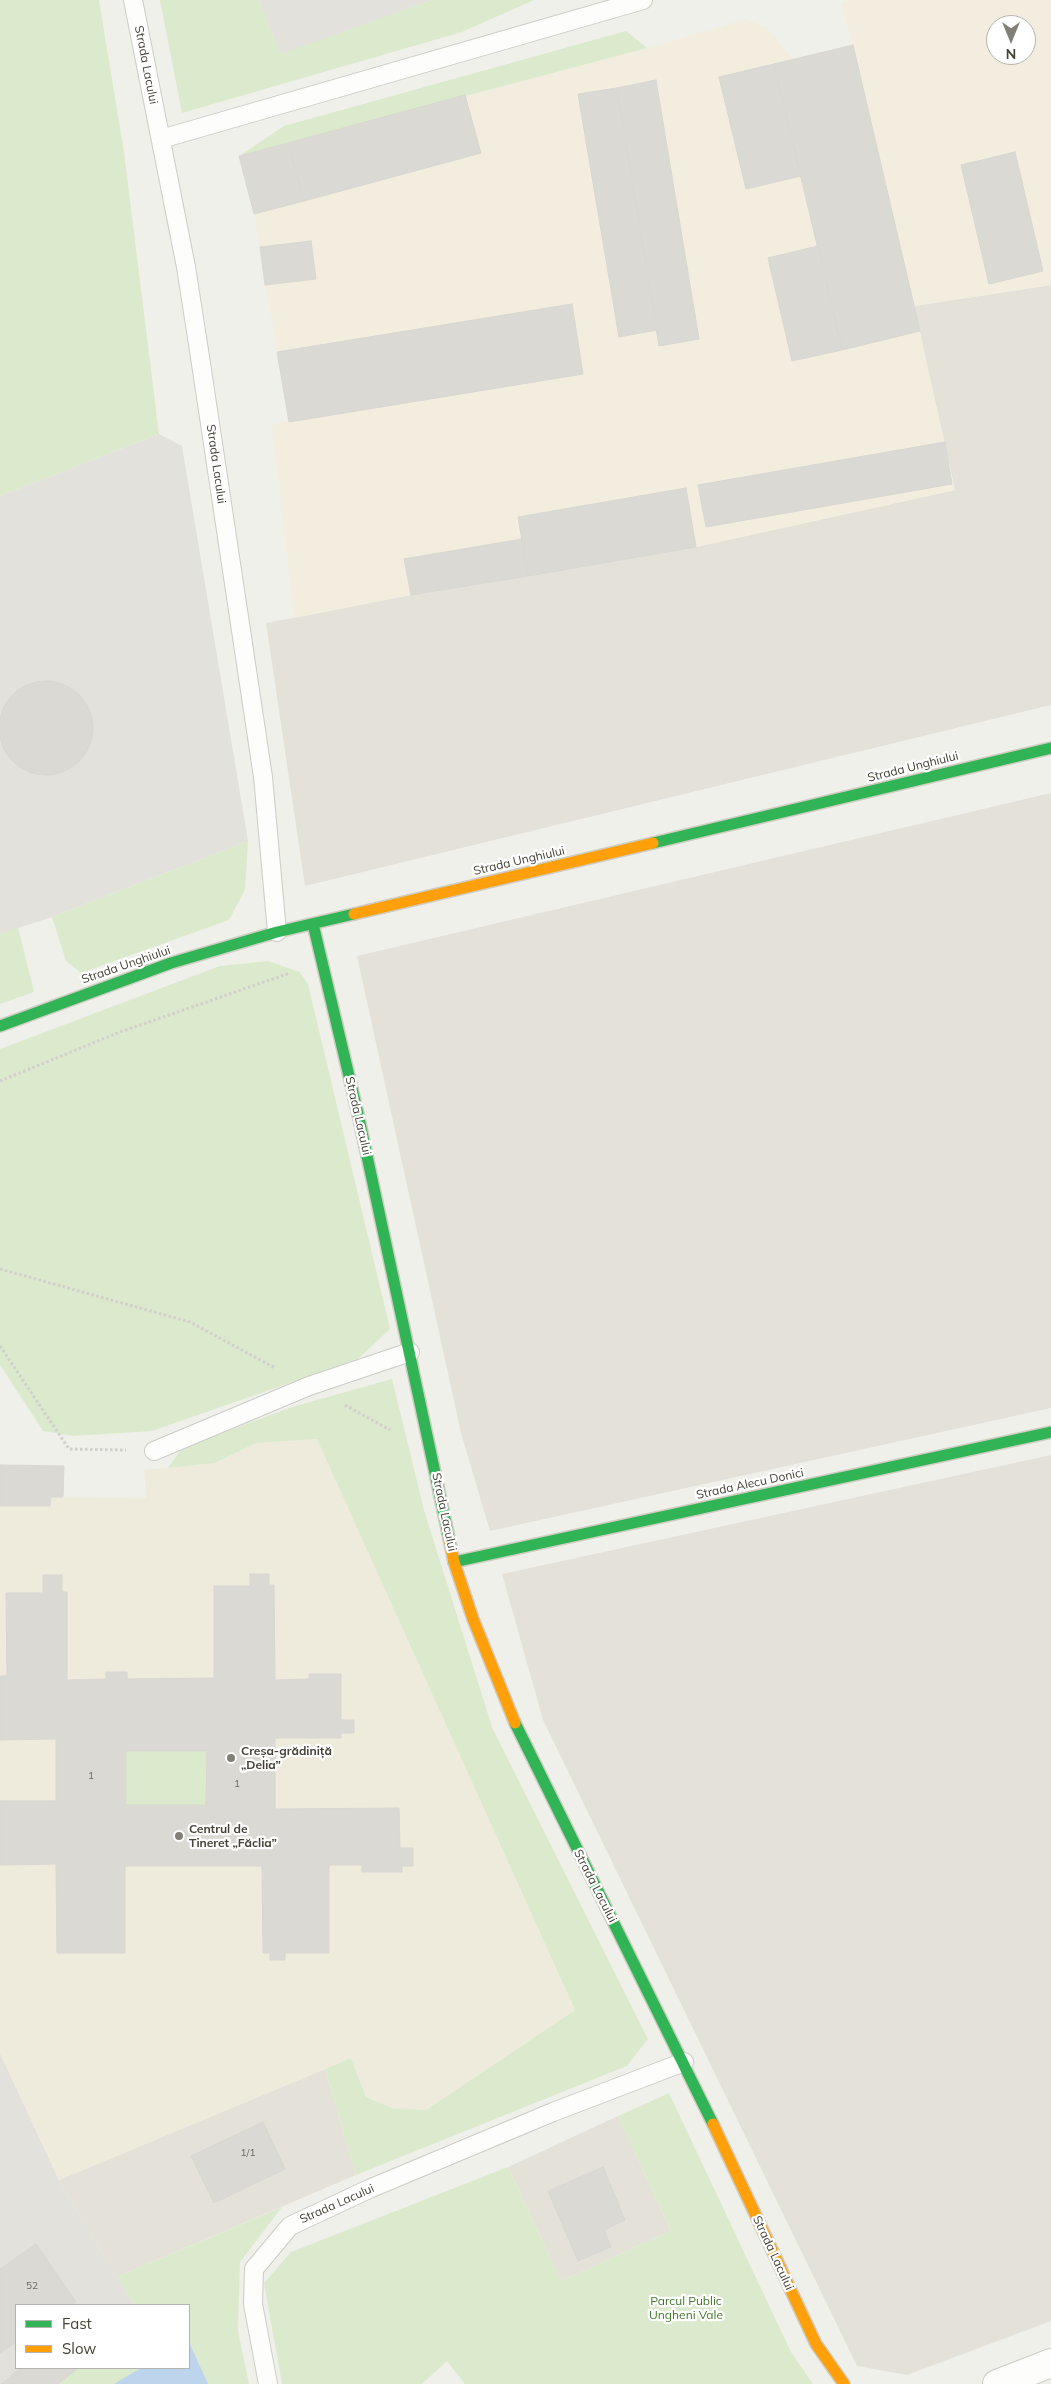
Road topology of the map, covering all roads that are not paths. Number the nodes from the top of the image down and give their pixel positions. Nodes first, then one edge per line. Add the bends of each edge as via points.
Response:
1 (133, 0) edge
2 (642, 0) edge
3 (161, 140) junction
4 (1051, 748) edge
5 (313, 924) junction
6 (277, 932) junction
7 (0, 1026) edge
8 (410, 1352) junction
9 (1051, 1432) edge
10 (154, 1451) road end
11 (454, 1562) junction
12 (684, 2062) junction
13 (1051, 2363) edge
14 (268, 2384) edge
15 (844, 2384) edge
16 (997, 2384) edge

1 - 3 lane, Strada Lacului
2 - 3 lane
3 - 6 lane, Strada Lacului via 186,267 263,777
4 - 5 street, Strada Unghiului
5 - 6 street, Strada Unghiului
5 - 8 street, Strada Lacului
6 - 7 street, Strada Unghiului via 171,963
8 - 10 lane via 309,1386
8 - 11 street, Strada Lacului
9 - 11 street, Strada Alecu Donici
11 - 12 street, Strada Lacului via 522,1741
12 - 14 lane, Strada Lacului via 544,2116 369,2189 290,2226 254,2269 253,2304
12 - 15 street, Strada Lacului via 816,2344
13 - 16 street

